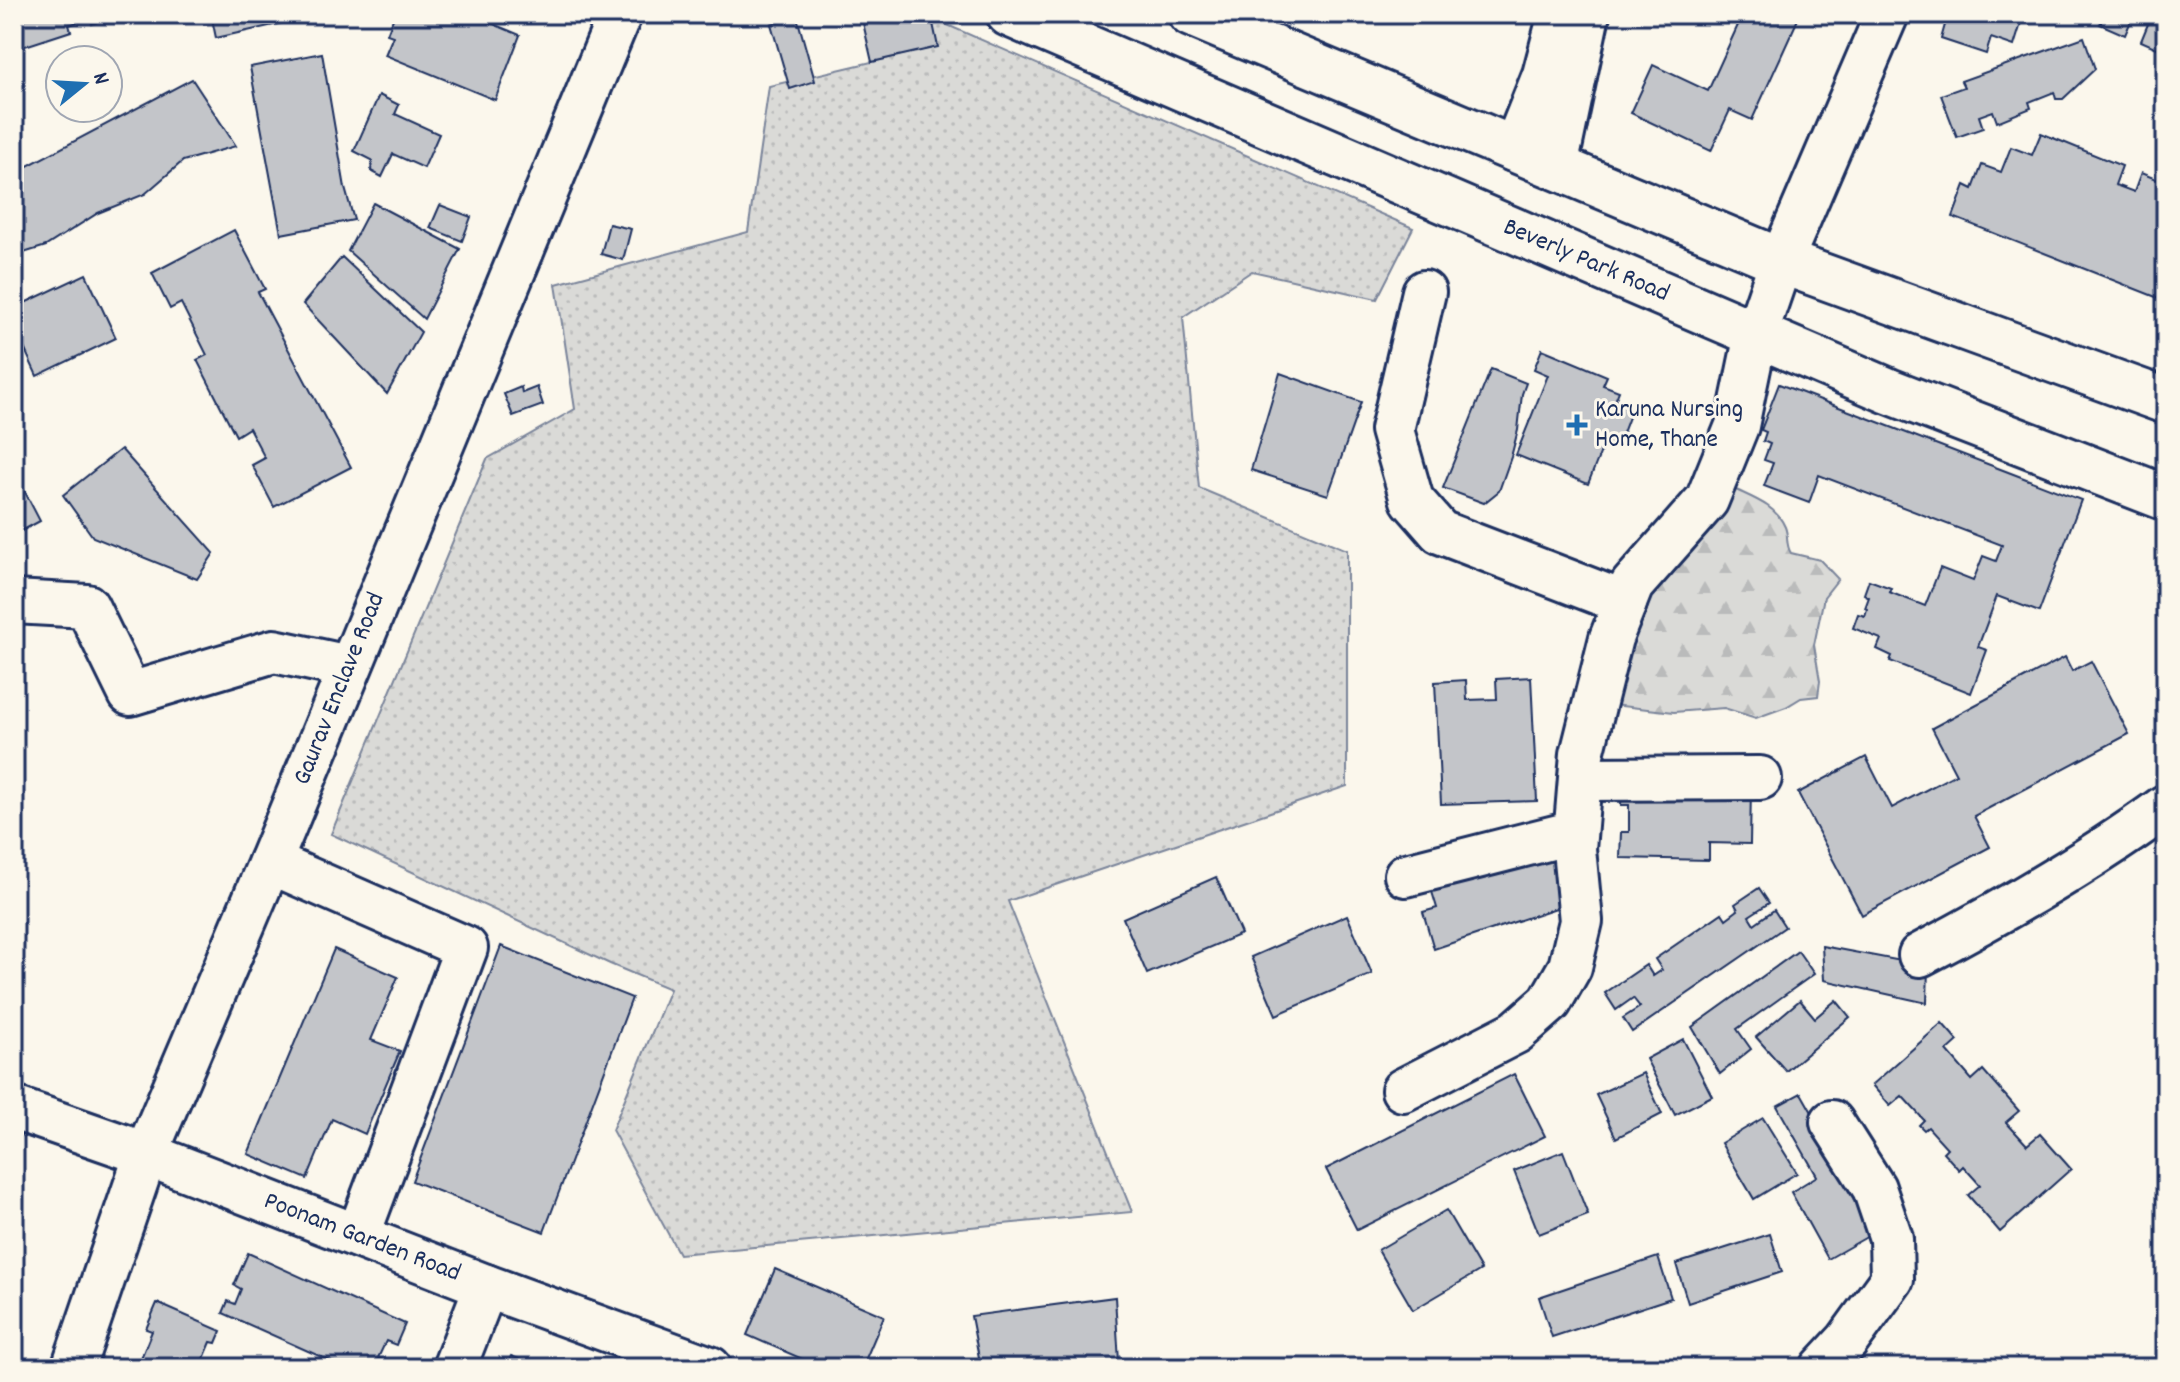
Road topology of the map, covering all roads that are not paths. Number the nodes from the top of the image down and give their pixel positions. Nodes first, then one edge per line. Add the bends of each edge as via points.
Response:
1 (620, 14) edge
2 (1009, 14) edge
3 (1191, 14) edge
4 (1560, 14) edge
5 (1588, 14) edge
6 (1887, 14) edge
7 (1514, 150) junction
8 (1556, 167) junction
9 (1781, 261) junction
10 (1424, 292) dead end
11 (1756, 334) junction
12 (2166, 401) edge
13 (2166, 498) edge
14 (14, 602) edge
15 (1625, 603) junction
16 (349, 667) junction
17 (1760, 778) dead end
18 (1580, 779) junction
19 (2166, 806) edge
20 (1575, 832) junction
21 (270, 862) junction
22 (1406, 875) dead end
23 (1920, 955) dead end
24 (1403, 1090) dead end
25 (14, 1108) edge
26 (1832, 1122) dead end
27 (146, 1154) junction
28 (358, 1236) junction
29 (486, 1286) junction
30 (73, 1368) edge
31 (454, 1368) edge
32 (710, 1368) edge
33 (1822, 1368) edge

1 - 16 street, Gaurav Enclave Road
2 - 11 main road, Beverly Park Road
3 - 7 main road
4 - 7 street via 1544,75
5 - 8 street
6 - 9 street
7 - 8 main road
8 - 9 main road
9 - 11 street
9 - 12 main road
10 - 15 street via 1392,430 1412,500 1440,532
11 - 13 main road, Beverly Park Road
11 - 15 street via 1737,426 1707,500 1632,585
14 - 16 street via 87,606 130,694 274,651
15 - 18 street via 1611,638
16 - 21 street, Gaurav Enclave Road
17 - 18 street
18 - 20 street
19 - 23 street via 2009,909
20 - 22 street
20 - 24 street via 1581,921 1570,967 1550,1002 1516,1032
21 - 27 street, Gaurav Enclave Road
21 - 28 street via 466,948
25 - 27 street, Poonam Garden Road
26 - 33 street via 1874,1188 1891,1238 1892,1279
27 - 28 street, Poonam Garden Road
27 - 30 street, Gaurav Enclave Road
28 - 29 street, Poonam Garden Road
29 - 31 street
29 - 32 street, Poonam Garden Road

